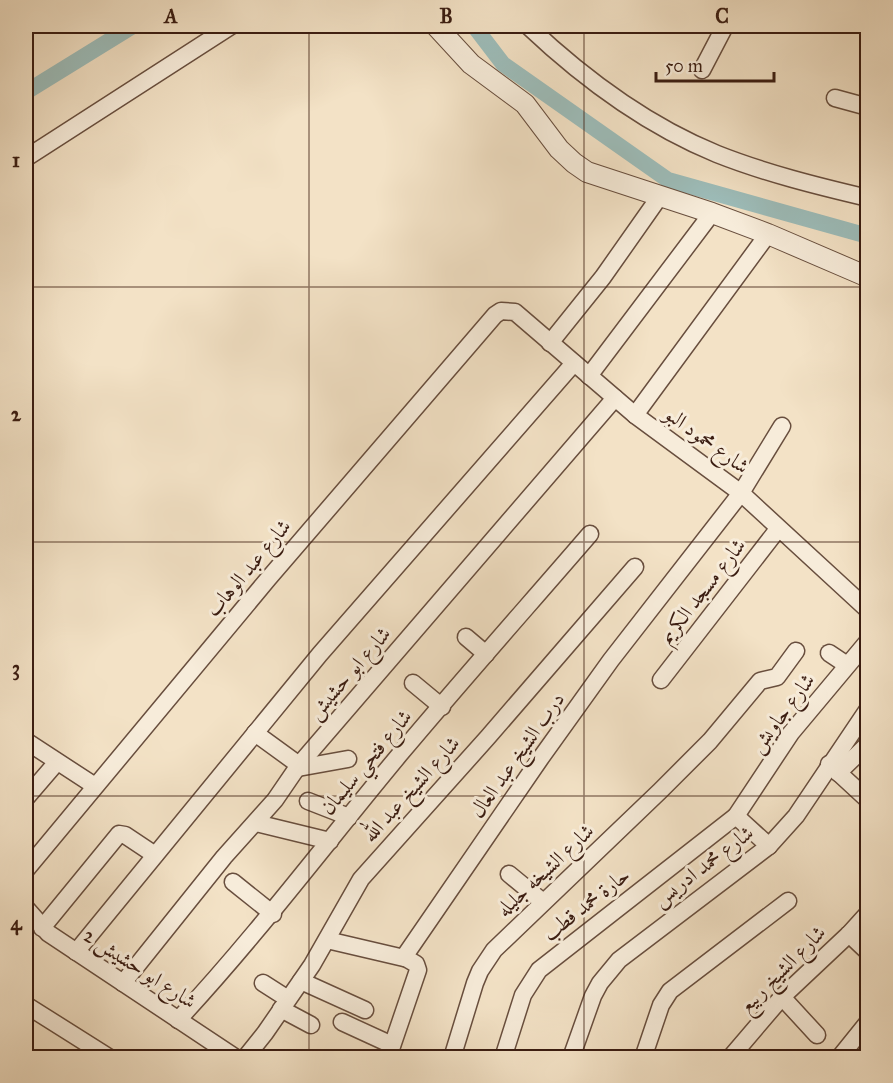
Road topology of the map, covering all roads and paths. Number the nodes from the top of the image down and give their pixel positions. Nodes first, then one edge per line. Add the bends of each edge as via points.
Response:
1 (231, 26) edge
2 (436, 26) edge
3 (528, 26) edge
4 (725, 26) edge
5 (702, 70) dead end
6 (836, 98) dead end
7 (867, 107) edge
8 (26, 158) edge
9 (660, 196) junction
10 (867, 198) edge
11 (712, 213) junction
12 (768, 234) junction
13 (867, 277) edge
14 (515, 312) joint
15 (550, 343) junction
16 (574, 363) junction
17 (589, 376) junction
18 (615, 398) junction
19 (635, 415) junction
20 (782, 426) dead end
21 (741, 493) junction
22 (778, 529) junction
23 (590, 534) dead end
24 (635, 567) dead end
25 (867, 609) edge
26 (466, 637) dead end
27 (867, 641) edge
28 (796, 651) dead end
29 (829, 653) dead end
30 (486, 654) junction
31 (847, 665) junction
32 (661, 680) dead end
33 (413, 683) dead end
34 (442, 706) junction
35 (867, 709) edge
36 (255, 733) junction
37 (26, 741) edge
38 (867, 744) edge
39 (348, 759) dead end
40 (57, 762) junction
41 (299, 767) junction
42 (833, 768) junction
43 (95, 786) junction
44 (26, 798) edge
45 (867, 800) edge
46 (308, 801) dead end
47 (736, 816) junction
48 (349, 817) junction
49 (256, 823) junction
50 (330, 841) junction
51 (769, 846) junction
52 (155, 855) junction
53 (26, 870) edge
54 (509, 874) dead end
55 (233, 882) dead end
56 (788, 901) dead end
57 (543, 902) junction
58 (867, 913) edge
59 (273, 914) junction
60 (31, 918) edge
61 (849, 934) junction
62 (327, 940) junction
63 (76, 952) junction
64 (867, 952) edge
65 (404, 958) junction
66 (301, 981) junction
67 (123, 983) junction
68 (263, 983) dead end
69 (782, 997) junction
70 (285, 1004) junction
71 (26, 1005) edge
72 (365, 1010) dead end
73 (178, 1020) junction
74 (342, 1022) dead end
75 (867, 1022) edge
76 (311, 1025) dead end
77 (817, 1035) dead end
78 (390, 1051) edge
79 (110, 1058) edge
80 (236, 1058) edge
81 (245, 1058) edge
82 (452, 1058) edge
83 (503, 1058) edge
84 (572, 1058) edge
85 (643, 1058) edge
86 (730, 1058) edge
87 (839, 1058) edge

1 - 8 street
2 - 9 street via 471,64 525,104 574,163 606,180
3 - 10 street via 604,90 654,123 718,154
4 - 5 street
6 - 7 street
9 - 11 street
9 - 15 street
11 - 12 street
11 - 17 street
12 - 13 street
12 - 19 street
14 - 15 street, شارع محمود البو
14 - 43 street, شارع عبد الوهاب via 501,311 495,315
15 - 16 street, شارع محمود البو
16 - 17 street, شارع محمود البو
16 - 36 street
17 - 18 street, شارع محمود البو
18 - 19 street, شارع محمود البو
18 - 41 street, شارع ابو حشيش
19 - 21 street, شارع محمود البو
20 - 21 street, درب الشيخ عبد العال
21 - 22 street, شارع محمود البو
21 - 65 street, درب الشيخ عبد العال via 611,660
22 - 25 street, شارع محمود البو
22 - 32 street, شارع مسجد الكريم
23 - 30 street, شارع فتحي سليمان
24 - 62 street, شارع الشيخ عبد الله via 361,879
26 - 30 street
27 - 31 street, شارع جاويش
28 - 57 street, شارع الشيخه جليله via 777,677 760,681 710,741 660,792
29 - 31 street
30 - 34 street, شارع فتحي سليمان
31 - 47 street, شارع جاويش via 791,733
33 - 34 street
34 - 48 street, شارع فتحي سليمان
35 - 42 street, شارع محمد ادريس
36 - 41 street
36 - 52 street
37 - 40 street
38 - 42 street
39 - 41 street
40 - 43 street
40 - 44 street
41 - 49 street, شارع ابو حشيش
42 - 45 street
42 - 51 street, شارع محمد ادريس
43 - 53 street, شارع عبد الوهاب
46 - 48 street
47 - 51 street
47 - 83 street, حارة محمد قطب via 539,970 523,995
48 - 50 street, شارع فتحي سليمان
49 - 50 street
49 - 67 street, شارع ابو حشيش
50 - 59 street, شارع فتحي سليمان
51 - 84 street, شارع محمد ادريس via 619,960 593,996
52 - 60 street via 119,834
52 - 63 street
54 - 57 street
55 - 59 street
56 - 85 street via 670,991 661,1005
57 - 82 street, شارع الشيخه جليله via 483,966
58 - 61 street, شارع الشيخ ربيع
59 - 73 street, شارع فتحي سليمان
60 - 63 street, شارع ابو حشيش 2
61 - 64 street
61 - 69 street, شارع الشيخ ربيع
62 - 65 street
62 - 66 street, شارع الشيخ عبد الله
63 - 67 street, شارع ابو حشيش 2
65 - 78 street via 416,964 418,970
66 - 70 street, شارع الشيخ عبد الله
66 - 72 street
67 - 73 street, شارع ابو حشيش 2
68 - 70 street
69 - 77 street
69 - 86 street, شارع الشيخ ربيع
70 - 76 street
70 - 81 street, شارع الشيخ عبد الله
71 - 79 street
73 - 80 street, شارع ابو حشيش 2
74 - 78 street
75 - 87 street

